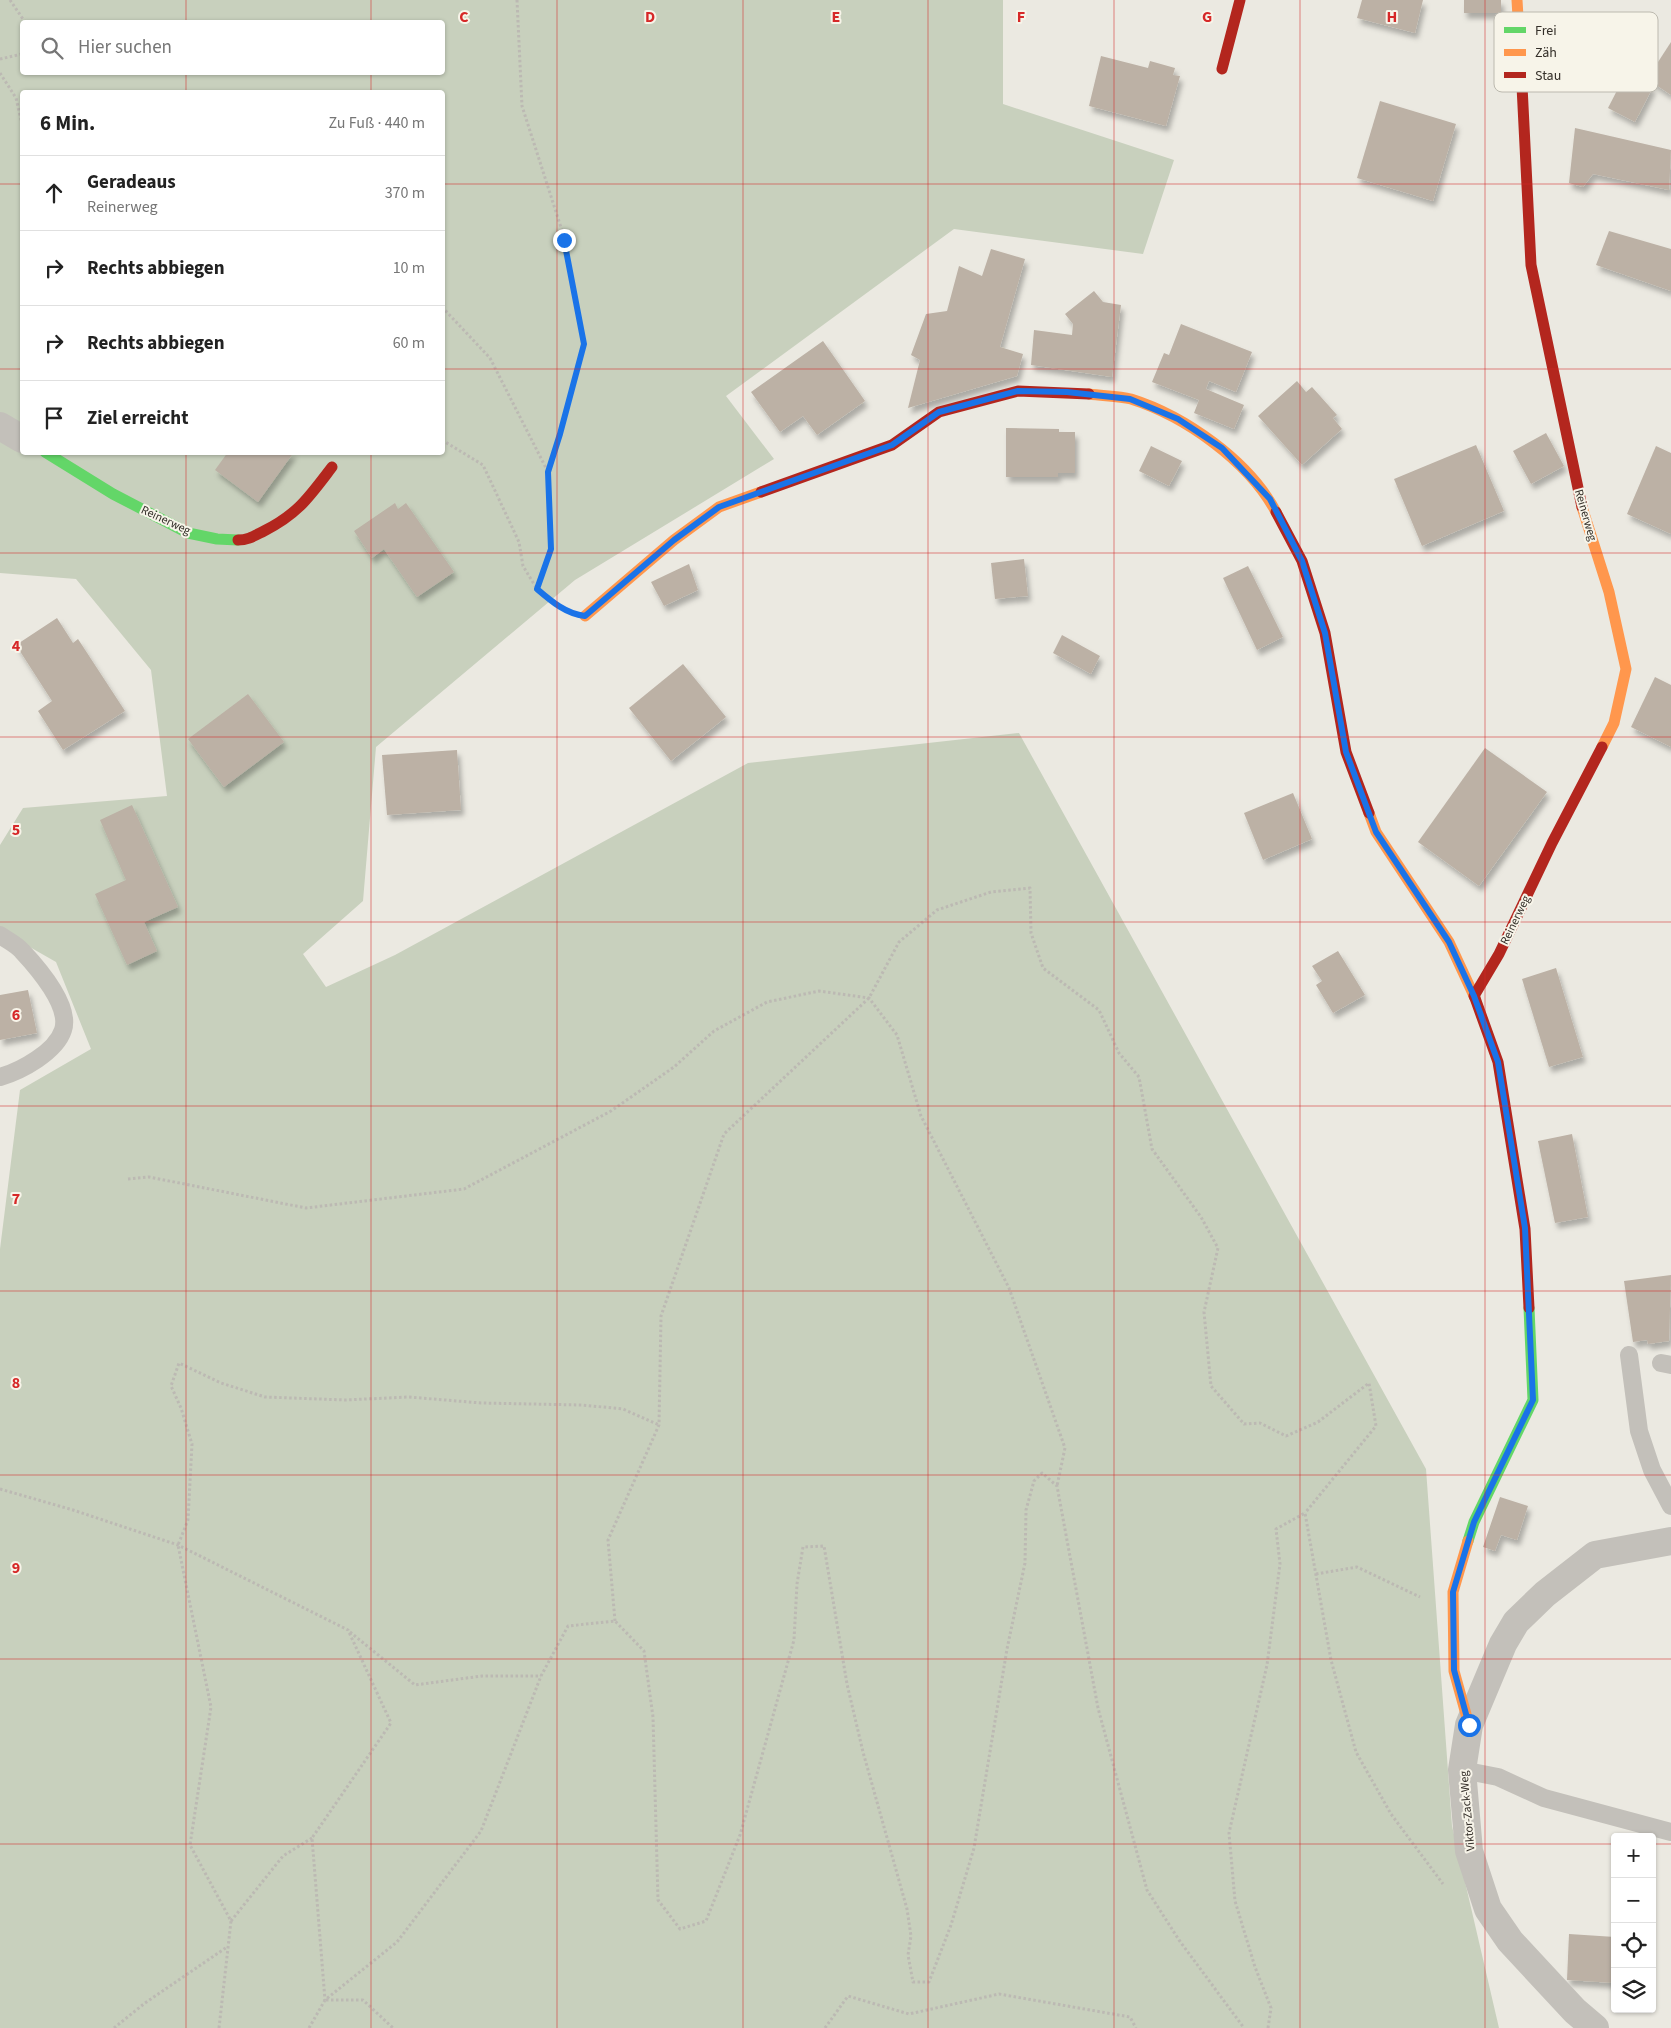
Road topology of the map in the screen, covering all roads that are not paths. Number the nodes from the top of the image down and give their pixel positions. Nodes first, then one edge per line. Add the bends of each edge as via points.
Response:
1 (1240, 0) edge
2 (1222, 68) dead end
3 (1522, 92) edge
4 (0, 426) edge
5 (20, 438) edge
6 (50, 455) edge
7 (332, 467) dead end
8 (585, 616) road end
9 (0, 935) edge
10 (1474, 996) junction
11 (0, 1077) edge
12 (1629, 1355) dead end
13 (1671, 1506) edge
14 (1671, 1541) edge
15 (1469, 1725) junction
16 (1462, 1770) junction
17 (1671, 1832) edge
18 (1595, 2028) edge

1 - 2 street
3 - 10 street, Reinerweg via 1531,265 1582,506 1609,592 1626,669 1614,723 1499,954
4 - 5 street
6 - 7 street, Reinerweg via 112,494 188,533 247,540 269,531 292,515
8 - 10 street via 674,540 719,507 892,445 939,412 1018,391 1067,392 1130,399 1178,419 1222,448 1270,499 1302,561 1325,633 1346,752 1376,832 1449,942
9 - 11 lane via 21,949 48,984 62,1006 63,1030 45,1055
10 - 15 street via 1498,1062 1525,1228 1533,1400 1474,1522 1453,1592 1454,1670
12 - 13 lane via 1639,1431 1652,1470
14 - 15 street, Viktor-Zack-Weg via 1594,1555 1545,1594 1516,1622 1503,1644
15 - 16 street, Viktor-Zack-Weg
16 - 17 lane via 1498,1777 1544,1798
16 - 18 street, Viktor-Zack-Weg via 1469,1851 1488,1909 1510,1941

